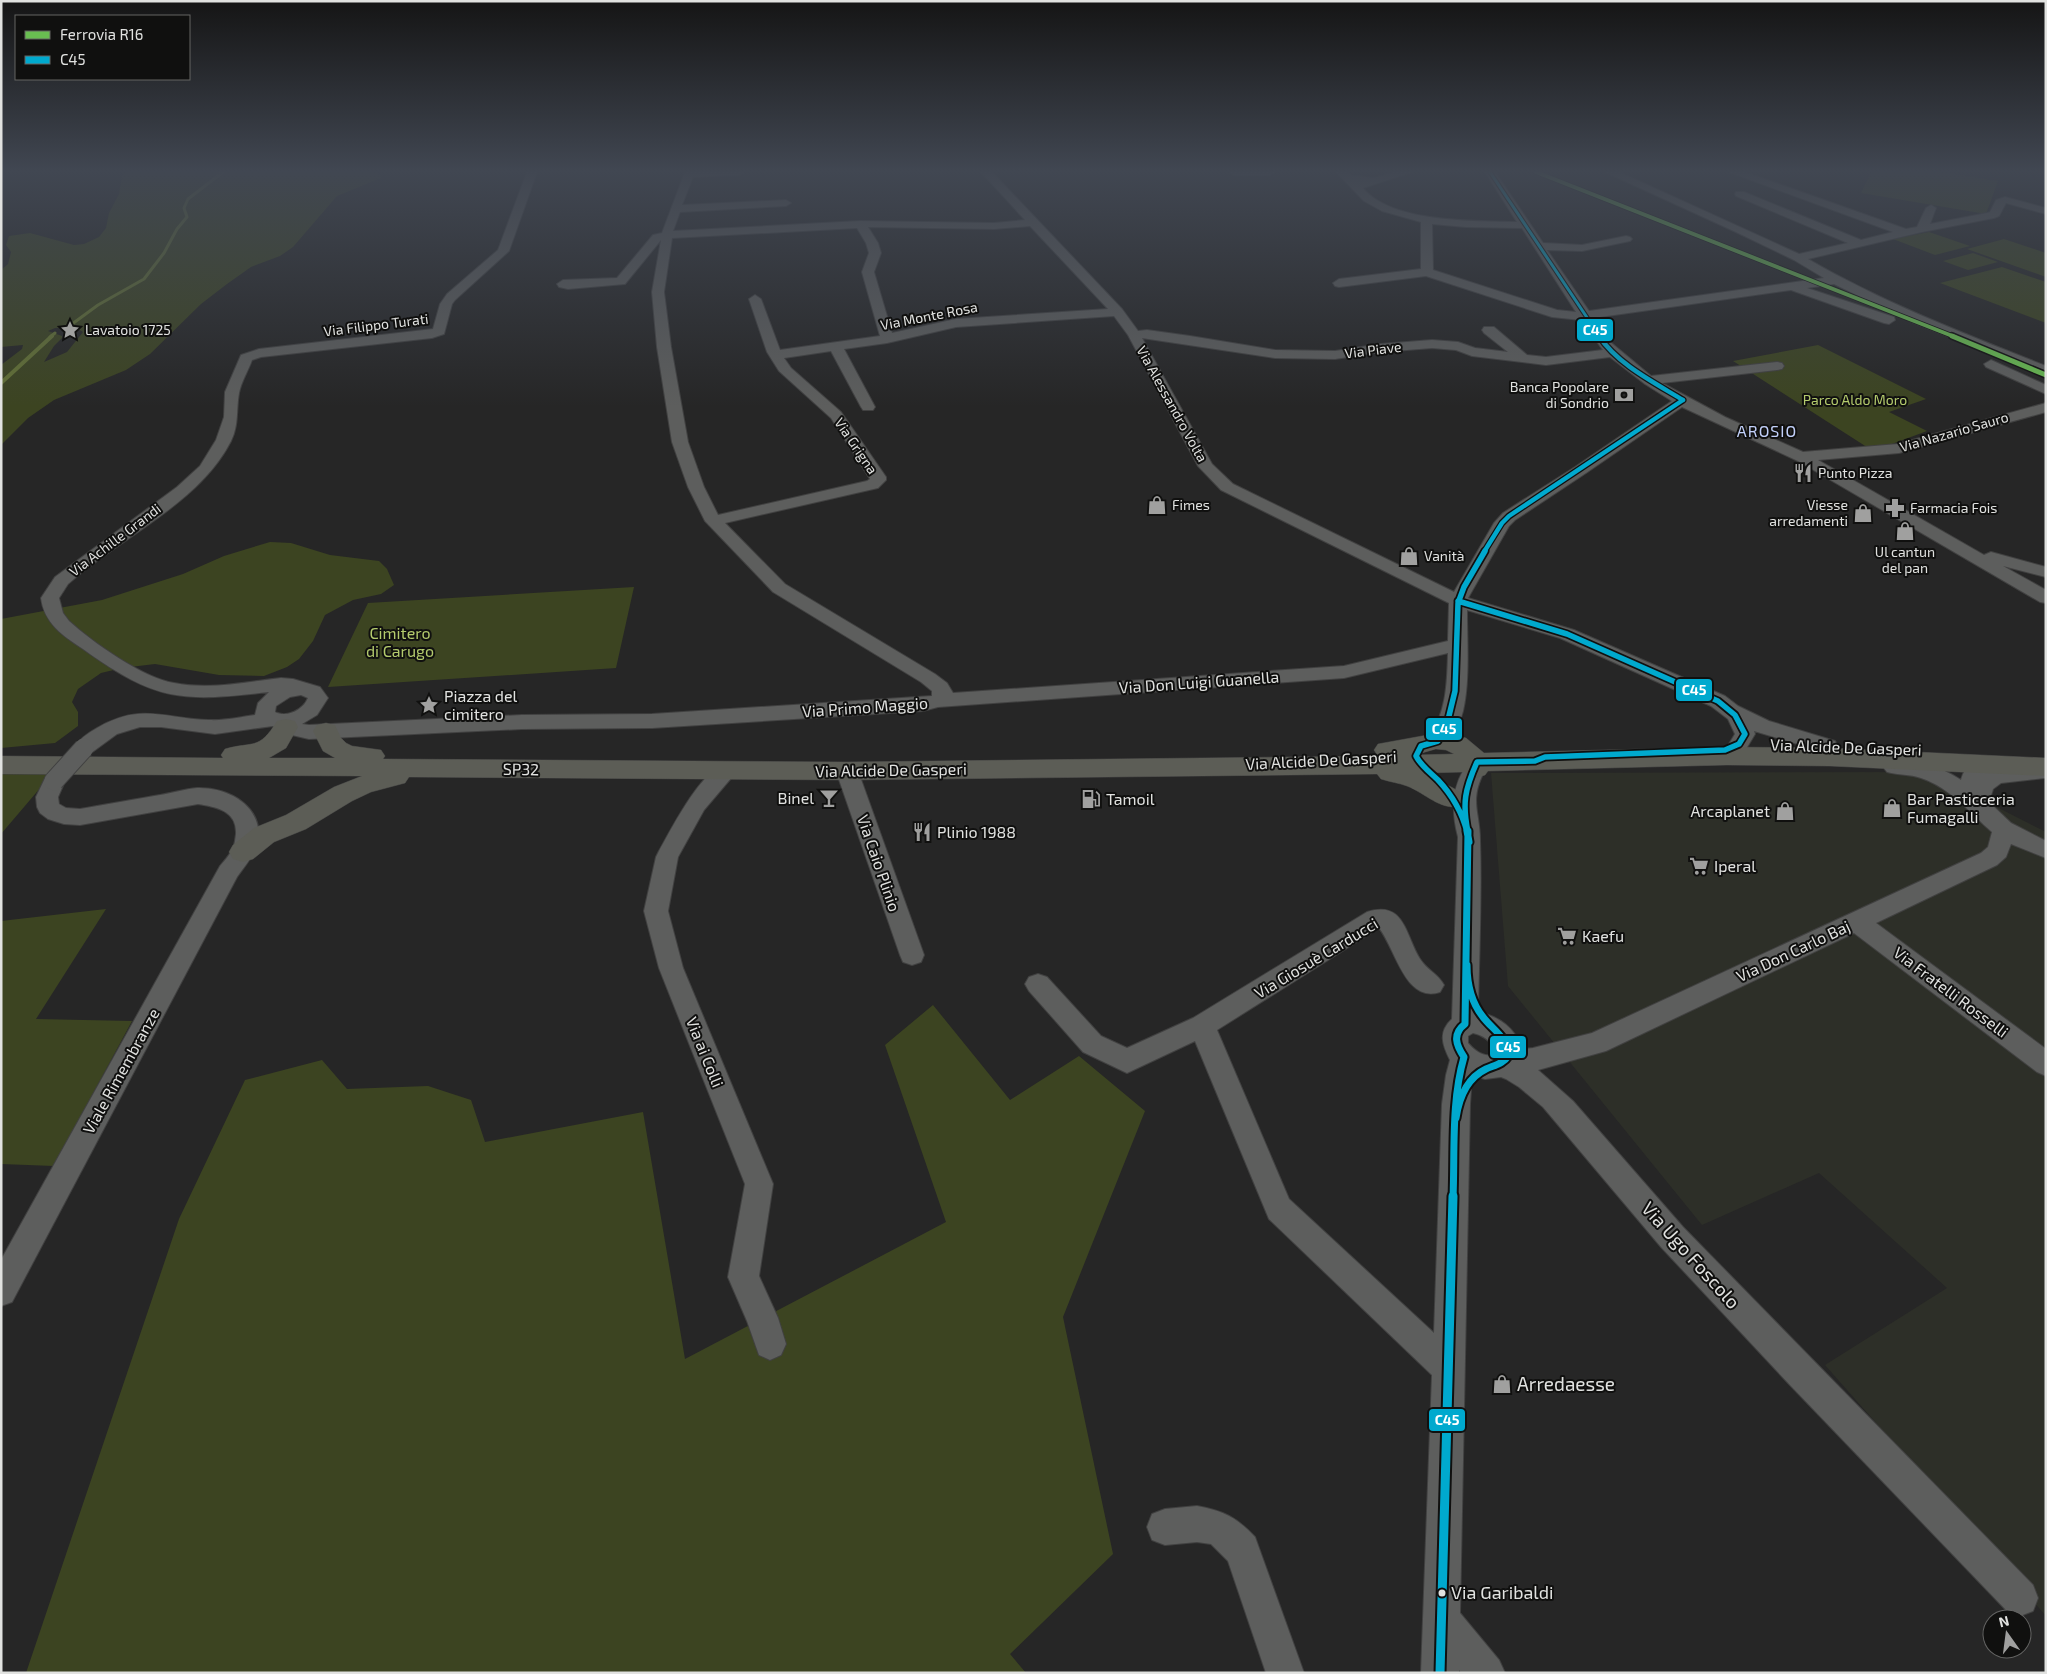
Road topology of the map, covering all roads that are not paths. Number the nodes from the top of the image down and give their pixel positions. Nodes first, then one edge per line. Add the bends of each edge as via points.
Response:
1 (503, 250) edge
2 (646, 250) edge
3 (664, 250) edge
4 (874, 250) edge
5 (1060, 250) edge
6 (1426, 250) edge
7 (1542, 250) edge
8 (1782, 250) edge
9 (1833, 250) edge
10 (1798, 258) junction
11 (1426, 272) junction
12 (1836, 280) junction
13 (1339, 283) dead end
14 (563, 284) dead end
15 (1790, 286) junction
16 (755, 299) dead end
17 (1118, 312) junction
18 (1584, 316) junction
19 (1488, 330) dead end
20 (1134, 334) junction
21 (886, 339) junction
22 (836, 346) junction
23 (1612, 353) junction
24 (776, 356) junction
25 (246, 358) joint
26 (1524, 359) junction
27 (1778, 366) dead end
28 (2046, 371) edge
29 (1649, 380) junction
30 (2046, 390) edge
31 (1683, 400) junction
32 (868, 407) dead end
33 (2044, 408) edge
34 (1801, 457) junction
35 (713, 521) junction
36 (1961, 548) junction
37 (2046, 572) edge
38 (2046, 598) edge
39 (1458, 601) junction
40 (1458, 646) junction
41 (248, 688) junction
42 (301, 689) junction
43 (938, 701) junction
44 (317, 703) junction
45 (1734, 711) junction
46 (270, 717) junction
47 (326, 731) junction
48 (1828, 746) junction
49 (1733, 750) junction
50 (2046, 755) edge
51 (1426, 756) junction
52 (89, 757) junction
53 (2046, 762) edge
54 (1334, 763) junction
55 (1474, 764) junction
56 (1, 765) edge
57 (144, 766) junction
58 (2046, 767) edge
59 (460, 768) junction
60 (586, 769) joint
61 (1995, 769) junction
62 (727, 770) junction
63 (847, 771) junction
64 (2046, 774) edge
65 (1982, 807) junction
66 (1458, 809) junction
67 (301, 819) junction
68 (2004, 830) junction
69 (2046, 850) edge
70 (242, 852) junction
71 (1856, 921) junction
72 (912, 955) dead end
73 (1038, 984) dead end
74 (1431, 985) dead end
75 (1202, 1026) junction
76 (1493, 1047) junction
77 (1533, 1053) junction
78 (2046, 1064) edge
79 (1456, 1104) junction
80 (1562, 1108) junction
81 (1, 1291) edge
82 (770, 1344) dead end
83 (1448, 1368) junction
84 (1165, 1528) dead end
85 (2020, 1598) dead end
86 (1442, 1620) junction
87 (1285, 1673) edge
88 (1440, 1673) edge
89 (1486, 1673) edge

1 - 25 street, Via Filippo Turati via 451,297 439,331 432,334
2 - 14 street via 621,281
3 - 35 street, Via Primo Maggio via 658,292 680,442 692,478
4 - 21 street via 868,272
5 - 17 street, Via Alessandro Volta
6 - 11 street
7 - 18 street
8 - 10 street
9 - 10 street
10 - 12 street
11 - 13 street
11 - 18 street via 1556,314
12 - 15 street
12 - 28 street via 1938,328
15 - 18 street
15 - 30 street via 1938,340
16 - 24 street, Via Grigna
17 - 20 street, Via Alessandro Volta
17 - 21 street, Via Monte Rosa via 956,323
18 - 23 street
19 - 26 street
20 - 26 street, Via Piave via 1181,338 1276,354 1335,355 1432,344
20 - 39 street, Via Alessandro Volta via 1206,466 1227,487
21 - 22 street, Via Monte Rosa
22 - 24 street, Via Monte Rosa
22 - 32 street
23 - 26 street, Via Piave via 1546,361
23 - 29 street
24 - 35 street, Via Grigna via 789,374 836,415 878,480 872,485
25 - 41 street, Via Achille Grandi via 232,392 231,418 226,433 206,469 70,573 50,598 52,613 68,630 122,668 149,682 161,687 200,692
27 - 29 street
29 - 31 street
31 - 34 street
31 - 39 street via 1565,481 1510,514
33 - 34 street, Via Nazario Sauro via 1899,448
34 - 36 street
35 - 43 street, Via Primo Maggio via 779,588 934,682 943,692
36 - 37 street
36 - 38 street
39 - 40 street
39 - 45 street, Via Alessandro Volta via 1567,634
40 - 43 street, Via Don Luigi Guanella via 1344,672
40 - 51 street via 1453,711
41 - 42 street, Via Achille Grandi via 281,684
41 - 46 street, Via Achille Grandi via 267,692
42 - 44 street via 317,694
42 - 46 street via 285,692
43 - 47 street, Via Primo Maggio via 652,721 522,722
44 - 46 street via 300,716
44 - 47 street via 318,718
45 - 48 street, Via Alessandro Volta via 1777,732
45 - 49 street via 1746,734
46 - 47 street, Via Primo Maggio via 299,731
46 - 52 street via 219,727 138,720 105,731
46 - 52 main road via 276,744 256,754 118,759
47 - 59 main road via 328,740 336,749 355,756 430,758
48 - 49 main road, Via Alcide De Gasperi
48 - 50 main road, Via Alcide De Gasperi
49 - 55 main road, Via Alcide De Gasperi
49 - 55 main road, Via Alcide De Gasperi
49 - 61 main road, Via Alcide De Gasperi
49 - 65 street, Via Alcide De Gasperi via 1748,762 1907,767 1928,771 1954,785
51 - 54 main road, Via Alcide De Gasperi / SP32
51 - 55 main road via 1458,744
51 - 55 main road via 1455,781
51 - 66 street
52 - 56 main road, SP32
52 - 57 main road, SP32
52 - 70 street, bridge via 54,781 49,789 48,807 56,813 71,817 191,797 214,798 239,808 245,817 247,838
53 - 61 main road via 2005,760
54 - 63 main road, Via Alcide De Gasperi / SP32
54 - 66 main road via 1350,772 1413,778 1431,785
55 - 66 street
57 - 59 main road, SP32
57 - 67 main road via 163,775 315,779 319,786 318,796
58 - 61 main road, Via Alcide De Gasperi
59 - 60 main road, SP32 / SP32
59 - 67 main road via 399,776 369,784 343,794
60 - 62 main road, Via Alcide De Gasperi / SP32
61 - 64 street
61 - 65 street via 1981,794
62 - 63 main road, Via Alcide De Gasperi / SP32
62 - 82 street, Via ai Colli via 696,805 667,857 656,910 671,968 759,1184 743,1278
63 - 72 street, Via Caio Plinio
65 - 68 street, Via Alcide De Gasperi
66 - 76 street via 1469,837 1467,984
67 - 70 main road via 264,835
68 - 69 street
68 - 71 street, Via Don Carlo Baj via 1998,852 1989,859
70 - 81 street, Viale Rimembranze via 228,872
71 - 77 street, Via Don Carlo Baj via 1597,1043 1565,1051
71 - 78 street, Via Fratelli Rosselli
73 - 75 street, Via Giosuè Carducci via 1092,1044 1127,1060
74 - 75 street, Via Giosuè Carducci via 1411,968 1392,925 1384,918 1376,919
75 - 83 street via 1279,1209
76 - 77 street, Via Don Carlo Baj
76 - 79 street
76 - 79 street, Via Ugo Foscolo via 1474,1064 1464,1057
76 - 80 street, Via Ugo Foscolo
77 - 80 street, Via Ugo Foscolo via 1542,1078
79 - 83 street
80 - 85 street, Via Ugo Foscolo via 1670,1235
83 - 86 street
84 - 87 street via 1197,1524 1216,1527 1228,1534 1242,1550
86 - 88 street
86 - 89 street

